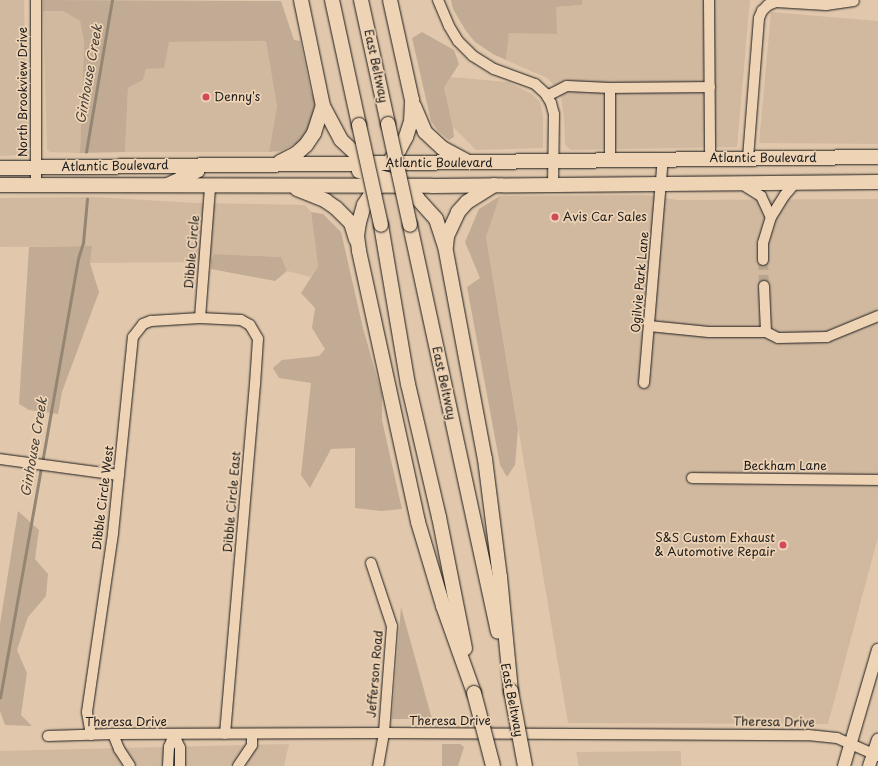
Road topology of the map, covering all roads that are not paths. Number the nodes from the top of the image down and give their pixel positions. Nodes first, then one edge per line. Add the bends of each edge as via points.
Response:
1 (36, 0) edge
2 (301, 0) edge
3 (332, 0) edge
4 (362, 0) edge
5 (390, 0) edge
6 (438, 0) edge
7 (709, 0) edge
8 (808, 2) edge
9 (854, 2) dead end
10 (710, 87) junction
11 (610, 88) junction
12 (547, 96) junction
13 (412, 100) junction
14 (322, 106) junction
15 (878, 157) edge
16 (748, 158) junction
17 (663, 159) junction
18 (710, 159) junction
19 (610, 161) junction
20 (554, 162) junction
21 (278, 163) junction
22 (325, 163) junction
23 (368, 163) junction
24 (470, 163) junction
25 (199, 164) junction
26 (37, 167) junction
27 (0, 168) edge
28 (387, 176) junction
29 (740, 182) junction
30 (796, 182) junction
31 (878, 182) edge
32 (662, 183) junction
33 (0, 185) edge
34 (36, 185) junction
35 (494, 185) junction
36 (554, 185) junction
37 (162, 186) junction
38 (292, 186) junction
39 (210, 187) junction
40 (771, 217) junction
41 (446, 246) junction
42 (359, 251) junction
43 (763, 260) tunnel mouth
44 (764, 286) tunnel mouth
45 (878, 316) edge
46 (200, 318) junction
47 (649, 326) junction
48 (766, 332) junction
49 (644, 383) dead end
50 (0, 459) edge
51 (119, 475) junction
52 (692, 478) dead end
53 (878, 480) edge
54 (371, 563) dead end
55 (878, 650) edge
56 (511, 691) junction
57 (474, 693) junction
58 (384, 733) junction
59 (113, 734) junction
60 (225, 734) junction
61 (252, 734) junction
62 (91, 735) junction
63 (174, 735) junction
64 (48, 736) dead end
65 (878, 740) edge
66 (852, 743) junction
67 (876, 755) edge
68 (130, 766) edge
69 (168, 766) edge
70 (180, 766) edge
71 (238, 766) edge
72 (378, 766) edge
73 (492, 766) edge
74 (525, 766) edge
75 (844, 766) edge
76 (869, 766) edge

1 - 26 street, North Brookview Drive
2 - 14 highway
3 - 57 highway, bridge via 381,225 408,384 439,517
4 - 56 highway, East Beltway, bridge
5 - 13 highway
6 - 12 street via 448,26 473,56 494,68 535,84
7 - 10 street
8 - 9 street via 826,5
8 - 16 street via 776,2 762,10 759,18
10 - 11 street
10 - 18 street
11 - 12 street via 567,86
11 - 19 street
12 - 20 street via 554,114
13 - 24 highway via 425,132 442,148
13 - 28 highway via 411,122
14 - 21 highway via 314,132 306,145 296,154
14 - 23 highway via 341,140
15 - 16 highway, Atlantic Boulevard
16 - 18 highway, Atlantic Boulevard
17 - 18 highway, Atlantic Boulevard
17 - 19 highway, Atlantic Boulevard
17 - 32 street, Ogilvie Park Lane
19 - 20 highway, Atlantic Boulevard
20 - 24 highway, Atlantic Boulevard
20 - 36 street
21 - 22 highway, Atlantic Boulevard
21 - 25 highway, Atlantic Boulevard
22 - 23 highway, Atlantic Boulevard
22 - 28 highway
23 - 28 highway, Atlantic Boulevard
24 - 28 highway, Atlantic Boulevard via 430,162 410,166
25 - 26 highway, Atlantic Boulevard
25 - 37 street via 199,172 192,176 180,176
26 - 27 highway, Atlantic Boulevard
26 - 34 street, North Brookview Drive
28 - 35 highway, Atlantic Boulevard via 432,186
28 - 38 highway, Atlantic Boulevard via 343,186
28 - 41 highway via 417,198 431,214
28 - 42 highway via 364,205 359,222
29 - 30 highway, Atlantic Boulevard
29 - 32 highway, Atlantic Boulevard
29 - 40 street via 761,196
30 - 31 highway, Atlantic Boulevard
30 - 40 street
32 - 36 highway, Atlantic Boulevard
32 - 47 street, Ogilvie Park Lane
33 - 34 highway, Atlantic Boulevard
34 - 37 highway, Atlantic Boulevard
35 - 36 highway, Atlantic Boulevard
35 - 41 highway via 467,202 458,212 447,236
37 - 39 highway, Atlantic Boulevard
38 - 39 highway, Atlantic Boulevard
38 - 42 highway via 326,201 345,215 351,224
39 - 46 street, Dibble Circle
40 - 43 street via 763,243
41 - 56 highway via 485,458
42 - 57 highway via 418,522 443,606
44 - 48 street
45 - 48 street via 827,337 778,338
46 - 51 street, Dibble Circle West via 151,321 143,324 133,337
46 - 60 street, Dibble Circle East via 241,320 250,325 258,338
47 - 48 street via 709,332
47 - 49 street, Ogilvie Park Lane
50 - 51 street
51 - 62 street, Dibble Circle West via 87,712
52 - 53 street, Beckham Lane
54 - 58 street, Jefferson Road via 392,626
55 - 66 main road
56 - 74 highway, East Beltway, bridge
57 - 73 highway, bridge
58 - 61 street, Theresa Drive
58 - 66 street, Theresa Drive via 808,735 837,738
58 - 72 street, Jefferson Road
59 - 62 street, Theresa Drive
59 - 63 street, Theresa Drive
59 - 68 street
60 - 61 street, Theresa Drive
60 - 63 street, Theresa Drive
61 - 71 street via 252,745
62 - 64 street, Theresa Drive
63 - 69 street via 168,747
63 - 70 street via 180,748
65 - 67 main road
66 - 67 street, Theresa Drive
66 - 75 main road
67 - 76 main road

